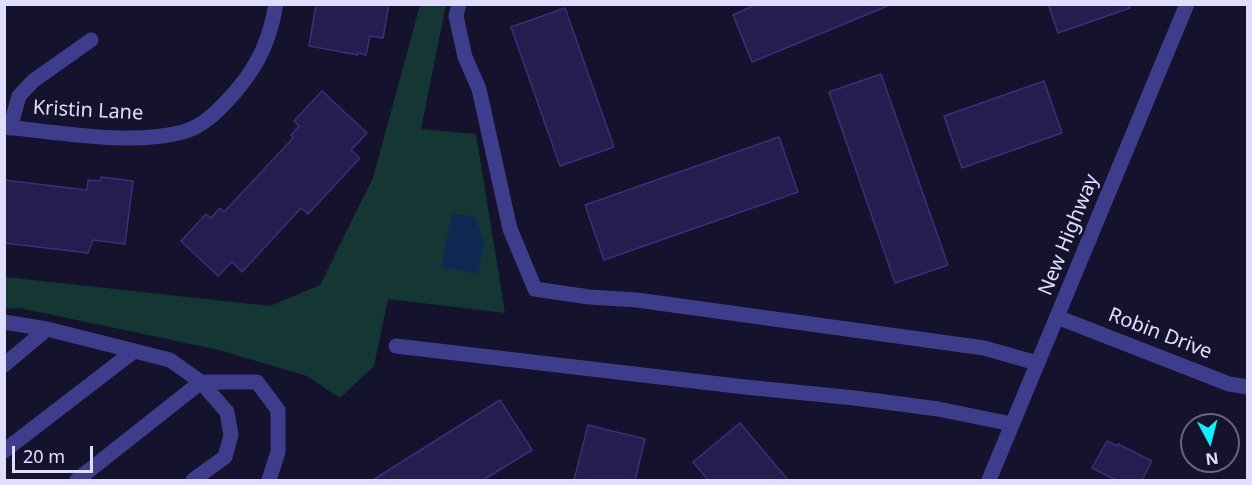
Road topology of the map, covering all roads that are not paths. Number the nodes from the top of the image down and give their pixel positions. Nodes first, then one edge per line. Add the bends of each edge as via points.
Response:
1 (276, 4) edge
2 (459, 4) edge
3 (1187, 4) edge
4 (91, 40) dead end
5 (8, 127) edge
6 (1057, 317) junction
7 (4, 322) edge
8 (47, 329) junction
9 (396, 346) dead end
10 (134, 351) junction
11 (1037, 363) junction
12 (4, 365) edge
13 (201, 382) junction
14 (1248, 387) edge
15 (1011, 424) junction
16 (4, 451) edge
17 (77, 480) edge
18 (193, 480) edge
19 (268, 480) edge
20 (989, 480) edge

1 - 5 street, Kristin Lane via 272,28 253,72 212,117 184,132 132,139
2 - 11 street via 456,16 465,57 479,89 510,230 535,288 984,348
3 - 6 street, New Highway
4 - 5 street via 33,81 19,96
6 - 11 street, New Highway
6 - 14 street, Robin Drive via 1229,384
7 - 8 street
8 - 10 street
8 - 12 street
9 - 15 street via 855,398
10 - 13 street via 170,360
10 - 16 street
11 - 15 street, New Highway
13 - 17 street
13 - 18 street via 227,412 231,435 225,457
13 - 19 street via 257,382 278,410 278,452
15 - 20 street, New Highway

